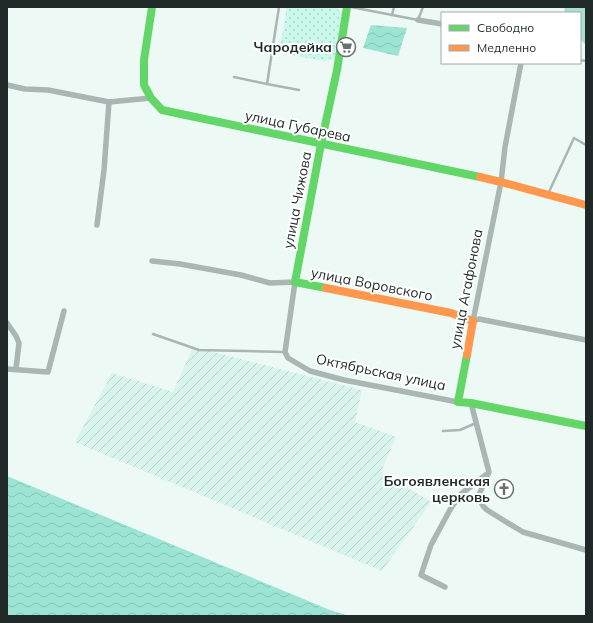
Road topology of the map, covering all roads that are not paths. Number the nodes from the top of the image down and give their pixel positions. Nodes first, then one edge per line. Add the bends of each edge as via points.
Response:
1 (152, 7) edge
2 (279, 7) edge
3 (347, 7) edge
4 (351, 7) edge
5 (394, 7) edge
6 (423, 7) edge
7 (392, 15) junction
8 (418, 20) junction
9 (441, 24) edge
10 (521, 64) edge
11 (234, 77) dead end
12 (267, 84) junction
13 (7, 86) edge
14 (299, 90) dead end
15 (151, 98) junction
16 (109, 102) junction
17 (321, 144) junction
18 (586, 145) edge
19 (501, 182) junction
20 (548, 194) junction
21 (586, 205) edge
22 (97, 225) dead end
23 (152, 261) dead end
24 (295, 282) junction
25 (64, 312) dead end
26 (473, 321) junction
27 (7, 323) edge
28 (153, 334) dead end
29 (586, 340) edge
30 (285, 352) junction
31 (7, 369) edge
32 (16, 369) junction
33 (458, 402) junction
34 (471, 403) junction
35 (476, 423) junction
36 (586, 426) edge
37 (443, 431) dead end
38 (489, 472) junction
39 (586, 550) edge
40 (445, 587) dead end

1 - 15 street via 144,60 144,85
2 - 12 lane
3 - 17 street, улица Чижова
4 - 7 lane
5 - 7 lane
6 - 8 lane
7 - 8 lane
8 - 9 street
10 - 19 street, улица Агафонова via 504,147
11 - 12 lane
12 - 14 lane
13 - 16 street via 48,90
15 - 16 street
15 - 17 street, улица Губарева via 162,110
16 - 22 street
17 - 19 street, улица Губарева
17 - 24 street, улица Чижова
18 - 20 lane via 574,138
19 - 20 street, улица Губарева
19 - 26 street, улица Агафонова
20 - 21 street, улица Губарева
23 - 24 street, улица Воровского via 195,266 270,282
24 - 26 street, улица Воровского via 451,313
24 - 30 street, улица Чижова
25 - 32 street via 48,372
26 - 29 street, улица Воровского via 479,319
26 - 33 street, улица Агафонова
27 - 32 street via 19,343
28 - 30 lane via 199,350
30 - 33 street, Октябрьская улица via 288,358 310,371
31 - 32 street
33 - 34 street, Октябрьская улица
34 - 35 street
34 - 36 street, Октябрьская улица
35 - 37 lane via 460,430
35 - 38 street
38 - 39 street via 478,497 483,506 523,532
38 - 40 street via 461,494 431,545 421,575

